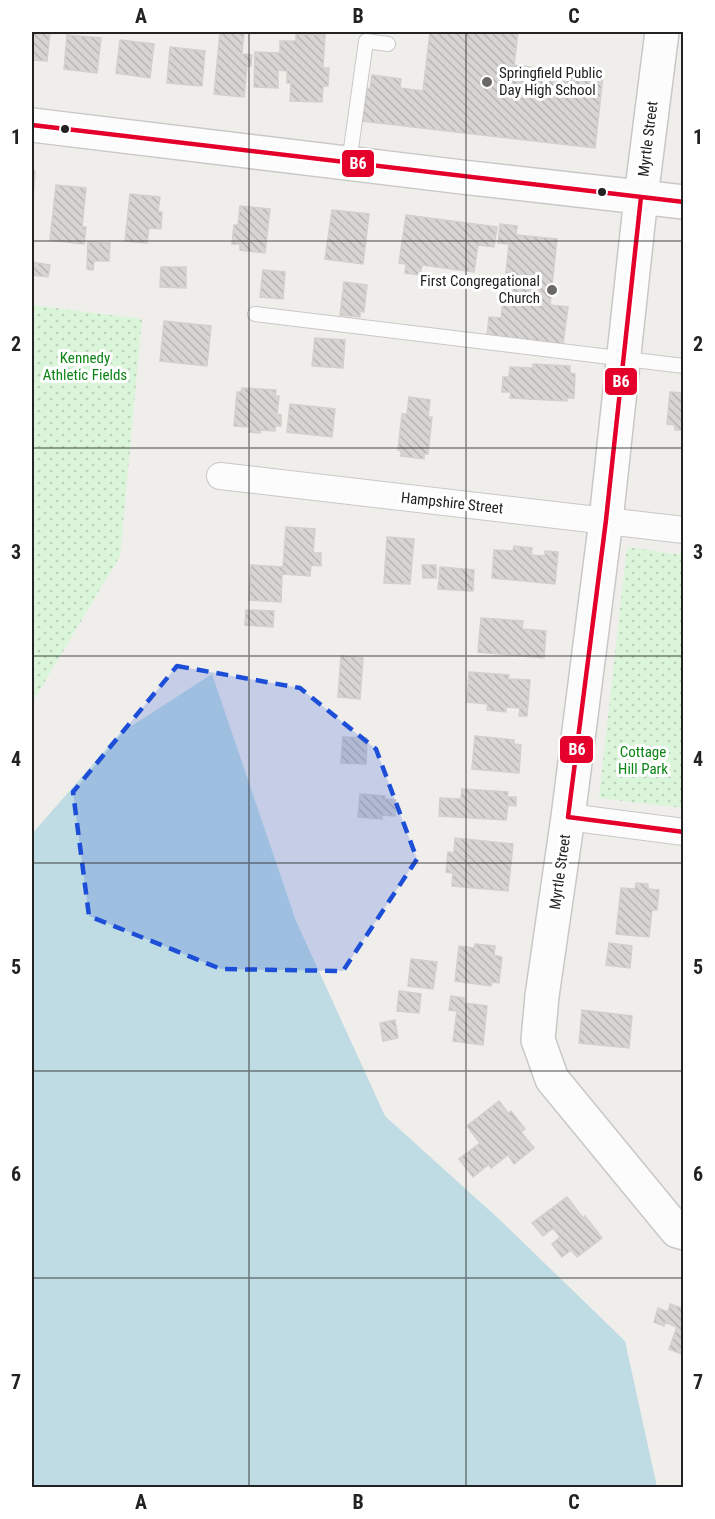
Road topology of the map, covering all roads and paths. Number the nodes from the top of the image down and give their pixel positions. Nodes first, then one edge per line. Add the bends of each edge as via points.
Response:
1 (662, 32) edge
2 (388, 44) dead end
3 (32, 125) edge
4 (349, 164) junction
5 (641, 197) junction
6 (684, 202) edge
7 (255, 314) dead end
8 (623, 359) junction
9 (684, 366) edge
10 (220, 476) dead end
11 (606, 520) junction
12 (684, 530) edge
13 (568, 817) junction
14 (684, 832) edge
15 (684, 1233) edge

1 - 5 street, Myrtle Street
2 - 4 lane via 366,42
3 - 4 street
4 - 5 street
5 - 6 street
5 - 8 street, Myrtle Street
7 - 8 lane
8 - 9 lane
8 - 11 street, Myrtle Street
10 - 11 street, Hampshire Street
11 - 12 street, Hampshire Street
11 - 13 street, Myrtle Street
13 - 14 street
13 - 15 street, Myrtle Street via 538,1040 552,1079 677,1231

